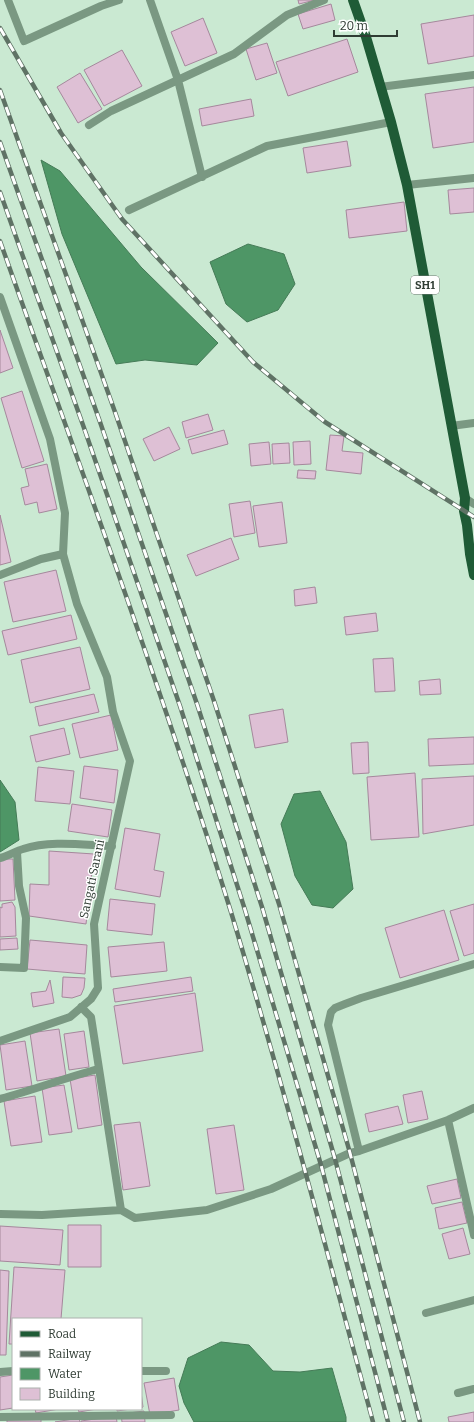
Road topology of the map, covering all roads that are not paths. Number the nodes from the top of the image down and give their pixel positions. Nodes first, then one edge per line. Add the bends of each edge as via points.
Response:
1 (8, 0) edge
2 (119, 0) edge
3 (150, 0) edge
4 (324, 0) edge
5 (353, 0) edge
6 (100, 3) edge
7 (474, 75) edge
8 (178, 80) junction
9 (380, 87) junction
10 (391, 122) junction
11 (89, 125) dead end
12 (202, 176) junction
13 (474, 178) edge
14 (407, 185) junction
15 (129, 210) dead end
16 (0, 297) edge
17 (474, 423) edge
18 (451, 426) junction
19 (465, 498) junction
20 (474, 504) edge
21 (63, 554) junction
22 (0, 575) edge
23 (474, 575) edge
24 (112, 846) junction
25 (17, 852) junction
26 (0, 858) edge
27 (474, 964) edge
28 (0, 967) edge
29 (81, 1007) junction
30 (0, 1041) edge
31 (98, 1069) junction
32 (0, 1099) edge
33 (474, 1108) edge
34 (448, 1120) junction
35 (359, 1151) junction
36 (121, 1210) junction
37 (0, 1214) edge
38 (474, 1235) edge
39 (474, 1300) edge
40 (426, 1313) dead end
41 (12, 1371) edge
42 (142, 1371) edge
43 (0, 1372) edge
44 (166, 1372) dead end
45 (474, 1389) edge
46 (458, 1393) dead end
47 (171, 1415) dead end
48 (0, 1417) edge

1 - 6 street via 24,41
2 - 6 street
3 - 8 street
4 - 8 street via 287,15 234,54
5 - 9 main road, SH1
7 - 9 street
8 - 11 street via 111,111
8 - 12 street
9 - 10 main road, SH1
10 - 12 street via 267,146
10 - 14 main road, SH1
12 - 15 street
13 - 14 street
14 - 18 main road, SH1
16 - 21 street, Sangati Sarani via 50,440 65,513
17 - 18 street
18 - 19 main road, SH1
19 - 20 street
19 - 23 main road, SH1 via 464,511
21 - 22 street
21 - 24 street, Sangati Sarani via 77,604 107,677 113,712 130,761
24 - 25 street via 45,845
24 - 29 street, Sangati Sarani via 94,924 98,988 91,999
25 - 26 street
25 - 28 street via 18,886 26,918 24,968
27 - 35 street via 361,998 331,1012 328,1025
29 - 30 street, Sangati Sarani via 70,1017
29 - 31 street via 91,1017
31 - 32 street
31 - 36 street
33 - 34 street
34 - 35 street
34 - 38 street
35 - 36 street via 271,1189 207,1210 135,1218
36 - 37 street via 42,1215
39 - 40 street
41 - 43 street
42 - 44 street
45 - 46 street
47 - 48 street

